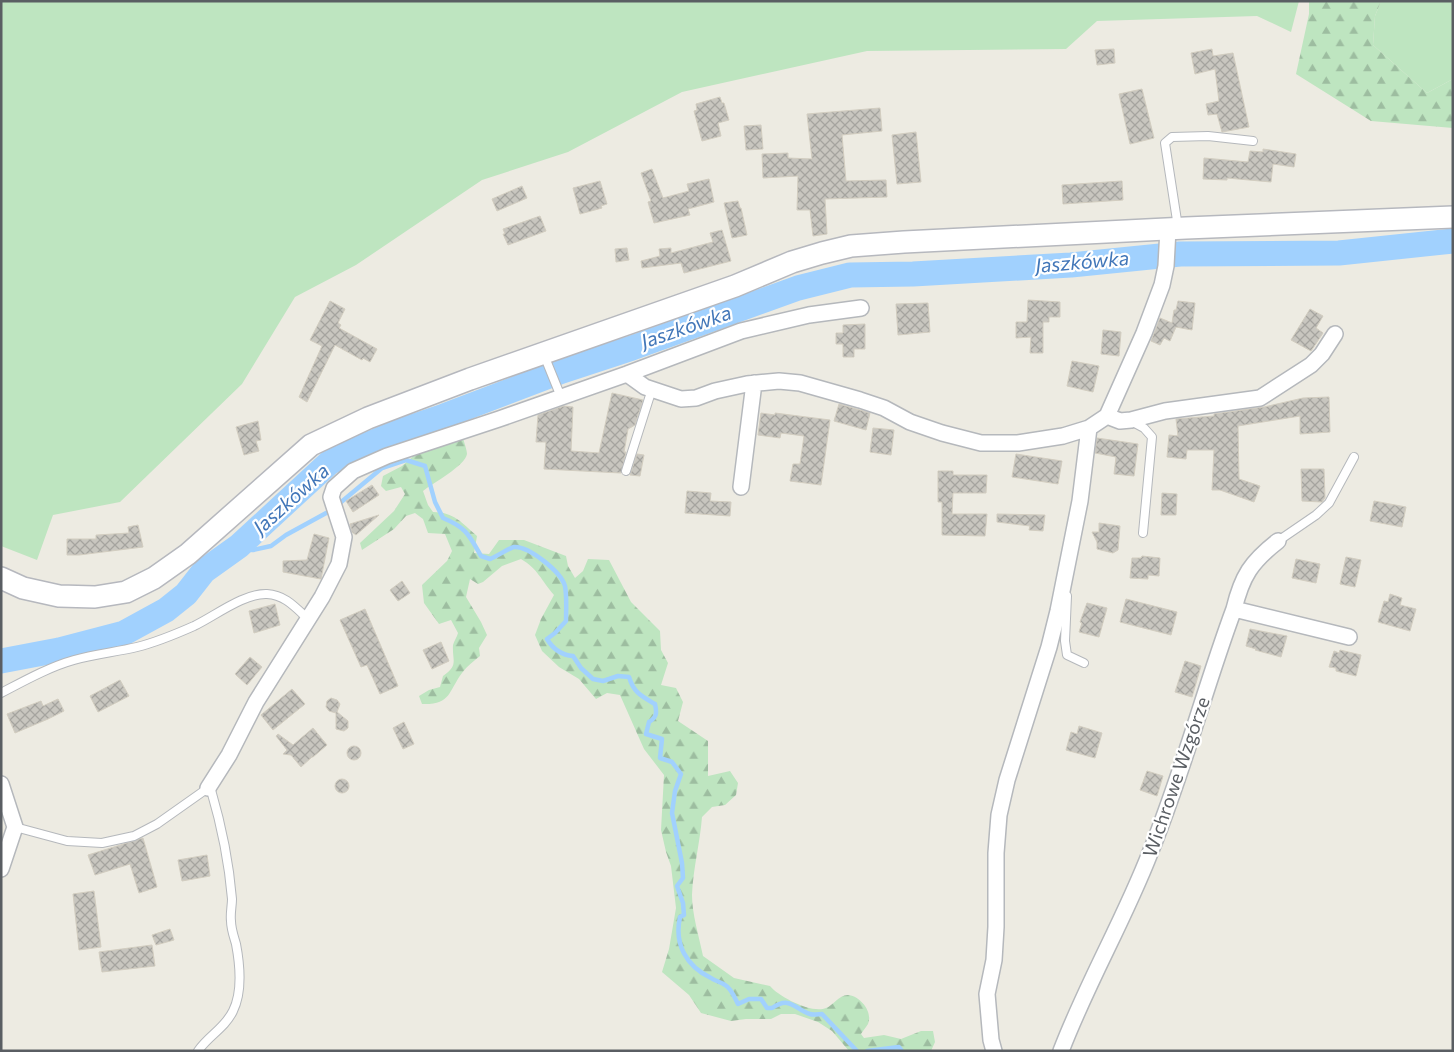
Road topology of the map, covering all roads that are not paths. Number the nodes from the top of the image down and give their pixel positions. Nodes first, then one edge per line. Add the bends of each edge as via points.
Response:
1 (1253, 141) dead end
2 (1453, 217) edge
3 (1171, 234) junction
4 (860, 308) dead end
5 (1335, 334) dead end
6 (545, 358) junction
7 (627, 374) junction
8 (754, 384) junction
9 (652, 389) junction
10 (558, 391) junction
11 (1108, 416) junction
12 (1131, 420) junction
13 (1090, 428) junction
14 (1354, 457) dead end
15 (626, 471) dead end
16 (741, 487) dead end
17 (1143, 532) dead end
18 (1278, 541) joint
19 (1066, 577) junction
20 (1, 578) edge
21 (1234, 609) junction
22 (308, 619) junction
23 (1349, 637) dead end
24 (1084, 664) dead end
25 (1, 693) edge
26 (1, 784) edge
27 (208, 788) junction
28 (15, 826) junction
29 (1, 869) edge
30 (198, 1051) edge
31 (994, 1051) edge
32 (1061, 1051) edge

1 - 3 lane via 1208,136 1172,138 1165,143
2 - 3 street via 1186,228
3 - 6 street via 851,246 792,262
3 - 11 street via 1162,285
4 - 7 street via 809,315 741,331
5 - 12 street via 1310,365 1260,398 1165,411
6 - 10 lane
6 - 20 street via 470,379 368,418 310,445 188,554 154,578 126,592 95,597 59,596 23,588
7 - 9 street
7 - 10 street
8 - 9 street via 681,399
8 - 13 street via 779,381 808,386 884,408 910,422 942,433 982,443 1018,443
8 - 16 street
9 - 15 lane
10 - 22 street via 499,419 387,456 344,478 334,488 331,497 344,537 338,564
11 - 12 street via 1120,422
11 - 13 street
12 - 17 lane via 1152,437
13 - 19 street
14 - 18 lane via 1329,503
18 - 21 street, Wichrowe Wzgórze via 1254,563 1239,591
19 - 24 lane via 1067,655
19 - 31 street via 1049,647 999,815 994,960 987,994
21 - 23 street
21 - 32 street, Wichrowe Wzgórze via 1160,830
22 - 25 lane via 284,597 252,596 158,641 72,660
22 - 27 street via 267,682
26 - 28 street
27 - 28 lane via 134,836 102,843 67,841
27 - 30 lane via 219,815 225,848 240,980 233,1012
28 - 29 street

